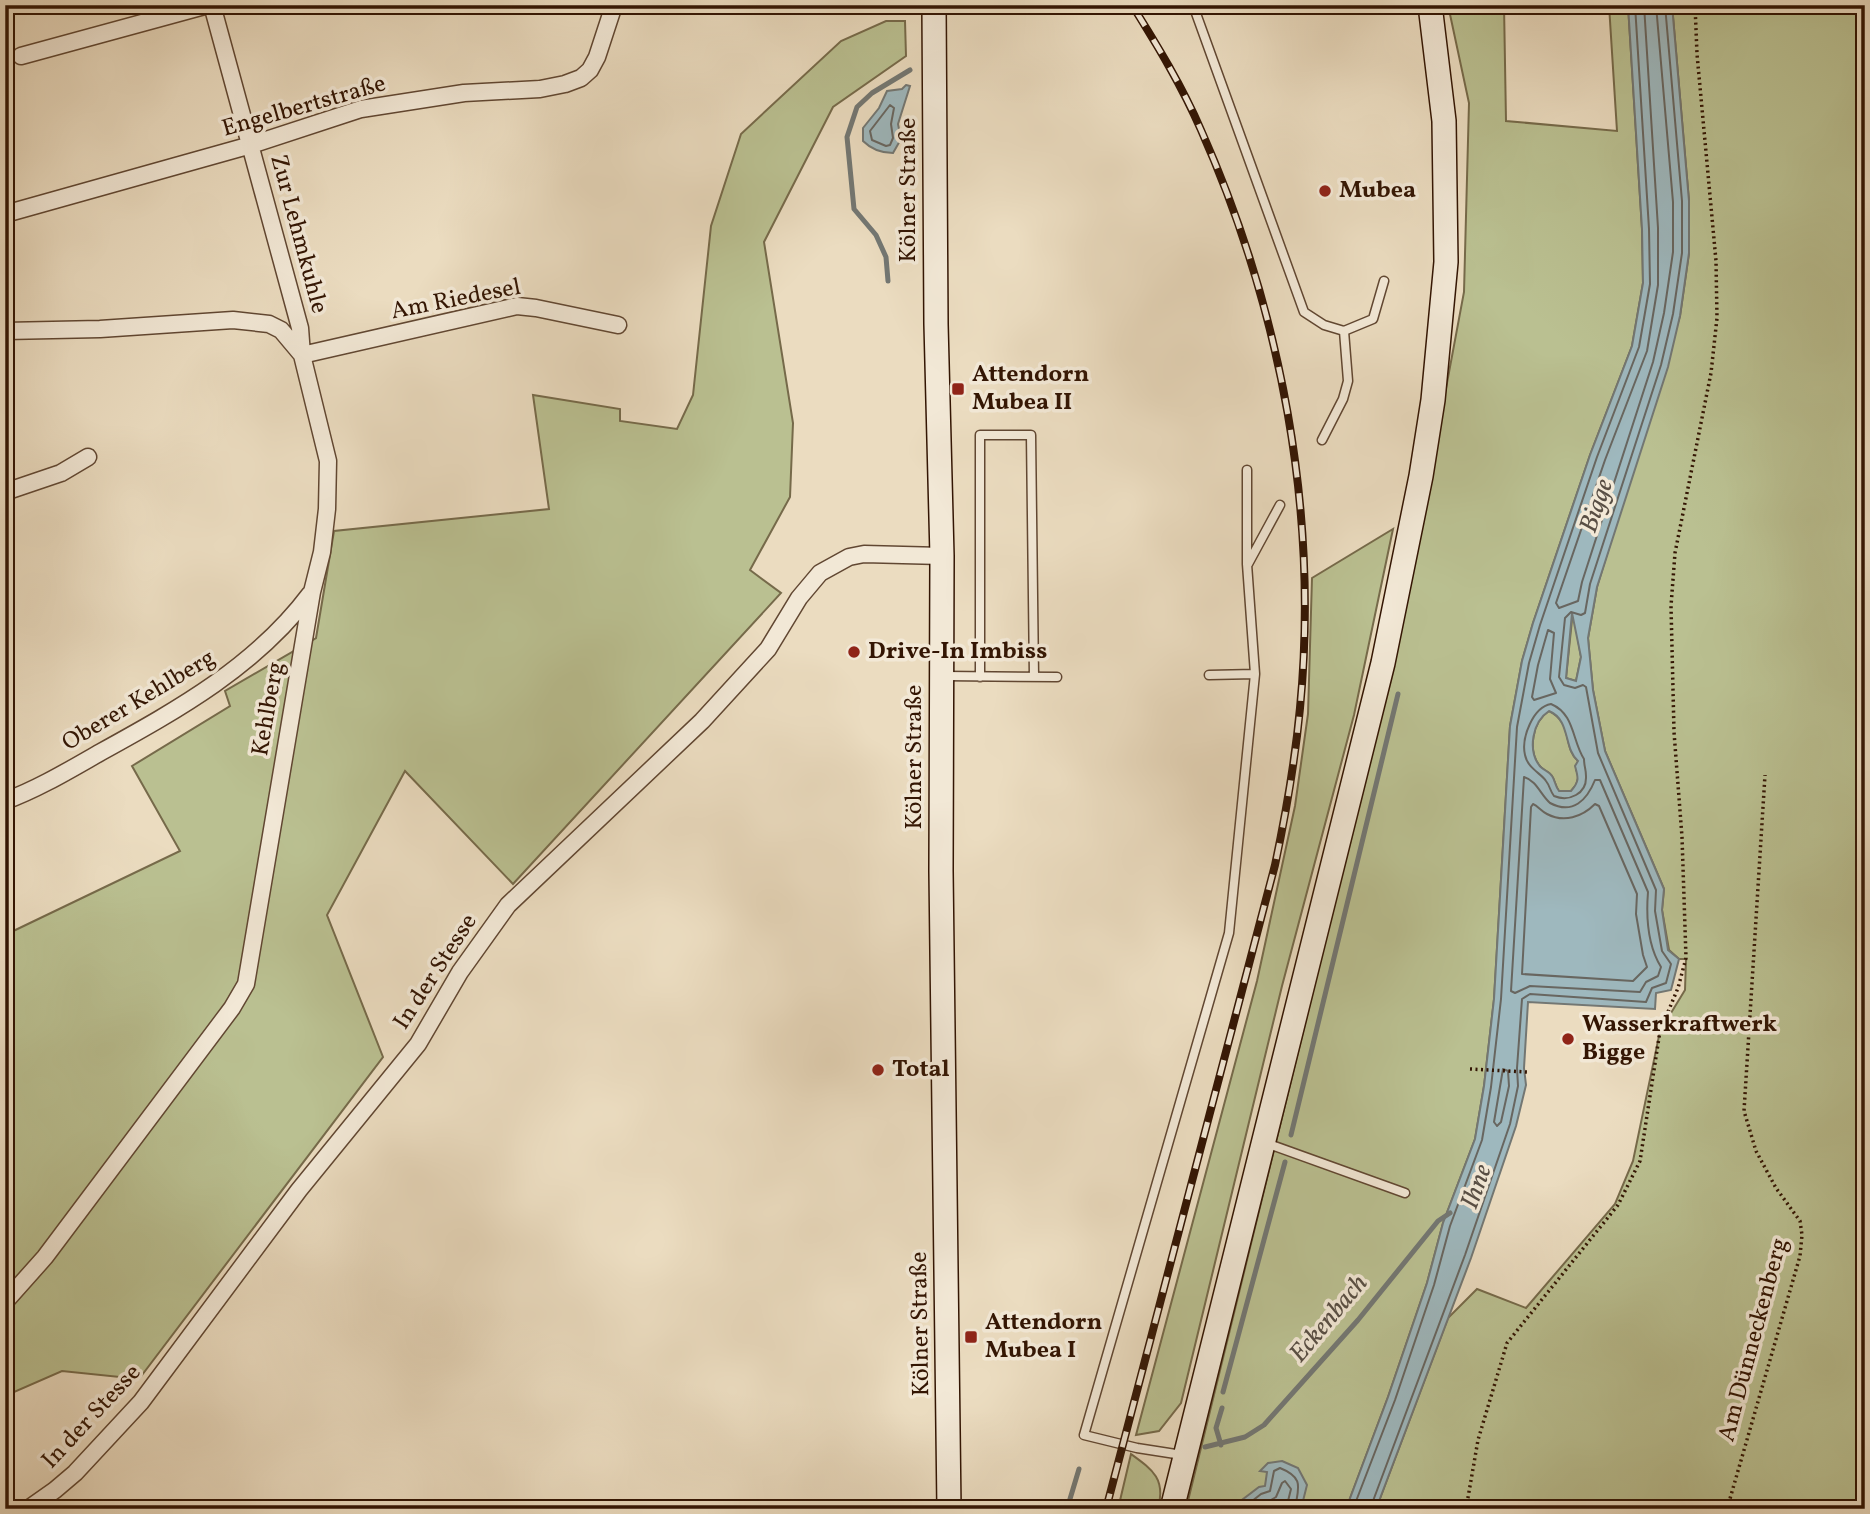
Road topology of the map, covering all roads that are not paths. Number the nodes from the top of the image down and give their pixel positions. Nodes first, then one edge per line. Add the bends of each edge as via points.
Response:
1 (210, 5) edge
2 (614, 5) edge
3 (934, 5) edge
4 (1193, 5) edge
5 (1430, 5) edge
6 (21, 57) dead end
7 (251, 145) junction
8 (5, 214) edge
9 (1384, 281) dead end
10 (618, 325) dead end
11 (5, 331) edge
12 (1345, 331) junction
13 (302, 355) junction
14 (1322, 440) dead end
15 (88, 457) dead end
16 (1247, 470) dead end
17 (5, 492) edge
18 (1280, 505) dead end
19 (942, 556) junction
20 (1247, 564) junction
21 (312, 592) junction
22 (1255, 674) junction
23 (1209, 675) dead end
24 (942, 676) junction
25 (980, 677) junction
26 (1034, 677) junction
27 (1057, 677) dead end
28 (5, 801) edge
29 (1264, 1142) junction
30 (1405, 1192) dead end
31 (5, 1302) edge
32 (1185, 1455) junction
33 (27, 1509) edge
34 (949, 1509) edge
35 (1172, 1509) edge

1 - 6 street
1 - 7 street, Zur Lehmkuhle
2 - 7 street, Engelbertstraße via 597,57 581,78 540,89 464,93 361,109
3 - 19 main road, Kölner Straße
4 - 12 lane via 1304,312 1324,326
5 - 29 main road via 1447,182 1446,262 1433,400 1382,663
7 - 8 street, Engelbertstraße
7 - 13 street, Zur Lehmkuhle via 300,328
9 - 12 lane via 1373,319
10 - 13 street, Am Riedesel via 517,306
11 - 13 street, Kehlberg via 254,321 281,330
12 - 14 lane via 1348,381
13 - 21 street, Kehlberg via 328,461 327,509
15 - 17 street via 61,474
16 - 20 lane
18 - 20 lane
19 - 24 main road, Kölner Straße
19 - 33 street, In der Stesse via 864,554 820,573 768,649 702,721 508,905 460,972 418,1044 299,1190 141,1402 75,1473
20 - 22 lane
21 - 28 street, Oberer Kehlberg via 285,624 216,685 77,766
21 - 31 street, Kehlberg via 246,984 54,1246
22 - 23 lane
22 - 32 lane via 1228,933 1083,1435
24 - 25 lane
24 - 34 main road, Kölner Straße
25 - 26 lane
25 - 26 lane via 980,436 1031,435
26 - 27 lane
29 - 30 lane
29 - 32 main road
32 - 35 main road

